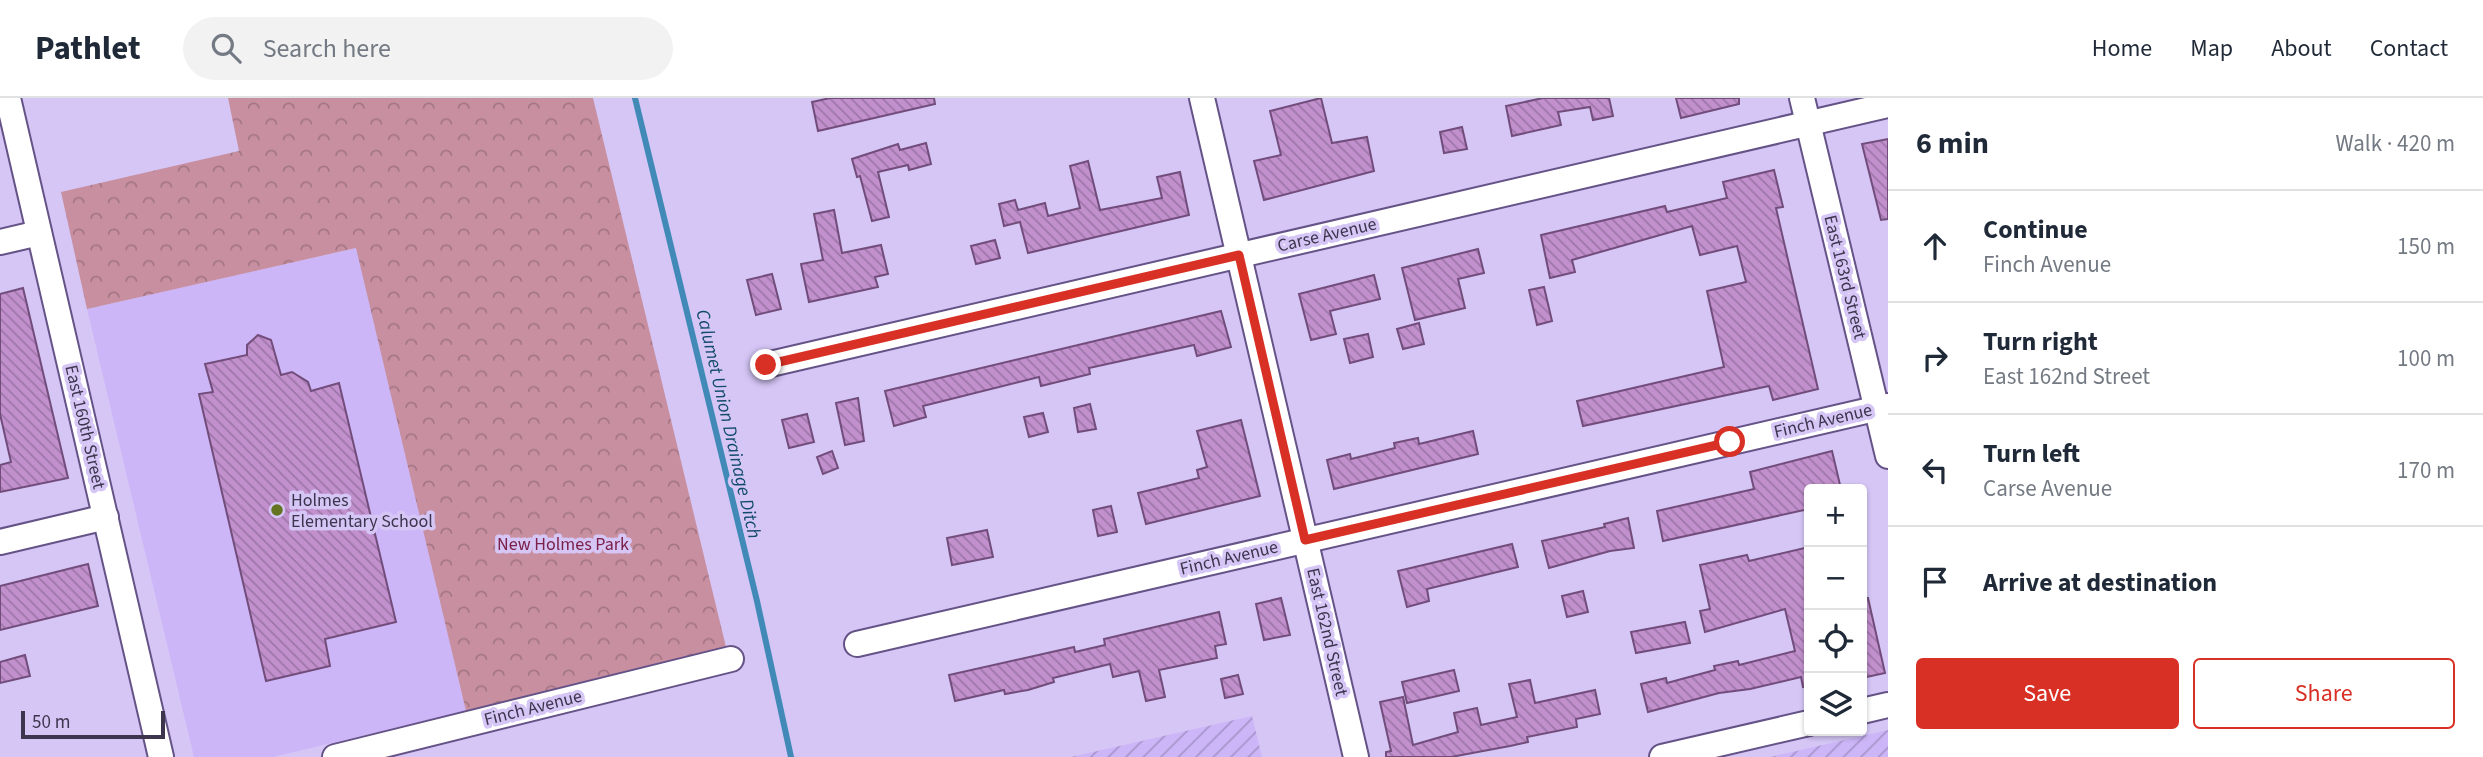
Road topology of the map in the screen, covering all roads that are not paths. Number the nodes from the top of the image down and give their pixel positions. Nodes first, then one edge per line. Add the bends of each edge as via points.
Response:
1 (8, 98) edge
2 (1202, 98) edge
3 (1802, 98) edge
4 (1888, 105) edge
5 (1808, 124) junction
6 (39, 233) junction
7 (0, 242) edge
8 (1239, 255) junction
9 (766, 365) dead end
10 (1882, 407) edge
11 (1888, 457) edge
12 (106, 517) junction
13 (1305, 540) junction
14 (0, 542) edge
15 (857, 644) dead end
16 (731, 659) dead end
17 (1888, 705) edge
18 (1867, 710) edge
19 (1804, 724) edge
20 (162, 757) edge
21 (335, 757) edge
22 (1356, 757) edge
23 (1662, 757) edge

1 - 6 street, East 160th Street
2 - 8 street, East 162nd Street
3 - 5 street, East 163rd Street
4 - 5 street, Carse Avenue
5 - 8 street, Carse Avenue
5 - 10 street, East 163rd Street
6 - 7 street
6 - 12 street, East 160th Street
8 - 9 street, Carse Avenue
8 - 13 street, East 162nd Street
10 - 11 street, East 163rd Street
10 - 13 street, Finch Avenue
12 - 14 street
12 - 20 street, East 160th Street
13 - 15 street, Finch Avenue
13 - 22 street, East 162nd Street
16 - 21 street, Finch Avenue
17 - 18 street
19 - 23 street

